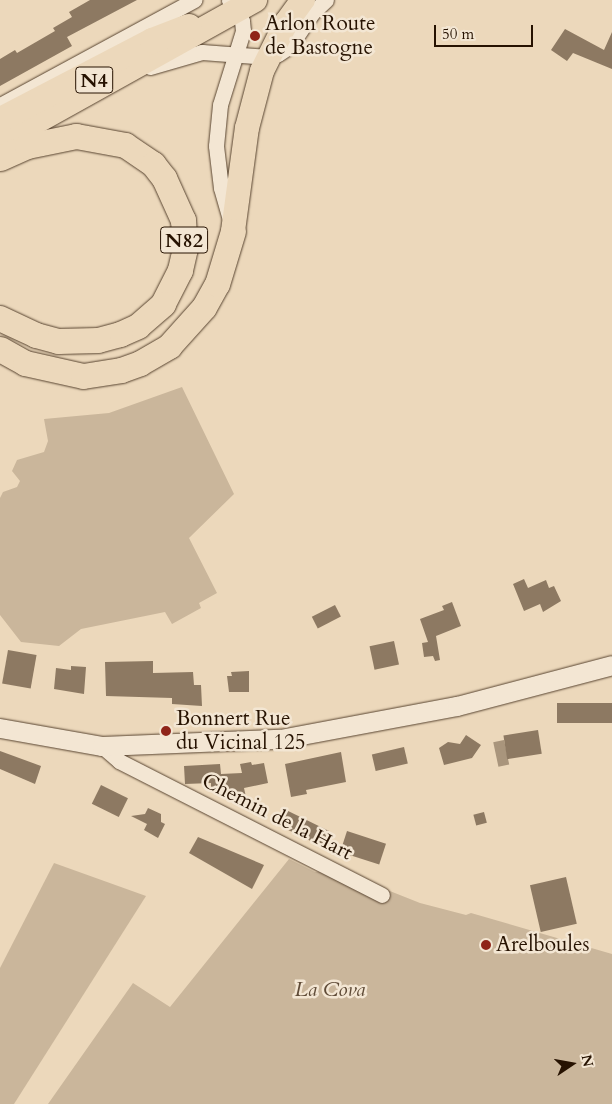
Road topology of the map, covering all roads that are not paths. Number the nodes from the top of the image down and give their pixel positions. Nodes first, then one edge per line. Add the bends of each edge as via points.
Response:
1 (194, 0) edge
2 (303, 0) edge
3 (326, 0) edge
4 (236, 3) edge
5 (188, 26) junction
6 (236, 55) junction
7 (268, 57) junction
8 (112, 78) junction
9 (0, 105) edge
10 (0, 119) edge
11 (0, 133) edge
12 (0, 142) edge
13 (0, 158) edge
14 (233, 231) junction
15 (0, 318) edge
16 (0, 349) edge
17 (612, 665) edge
18 (0, 728) edge
19 (102, 746) junction
20 (382, 895) dead end

1 - 9 street
2 - 7 main road, N82
3 - 7 street via 312,12 285,51
4 - 5 main road, N4
4 - 6 street via 243,31
4 - 8 main road, N4
5 - 10 highway via 152,40
5 - 11 main road, N4
6 - 7 street
6 - 8 street via 202,52
6 - 14 street via 220,105 216,146 221,188
7 - 14 main road, N82 via 247,128
8 - 12 main road, N4
13 - 15 highway, N82 via 27,146 76,136 125,145 153,164 168,184 183,220 185,248 180,270 163,304 138,326 120,334 98,340 58,341 36,335
14 - 16 highway, N82 via 217,284 204,307 169,346 140,363 121,370 83,376 25,363
17 - 19 street via 457,706 280,739
18 - 19 street
19 - 20 street, Chemin de la Hart via 119,761

